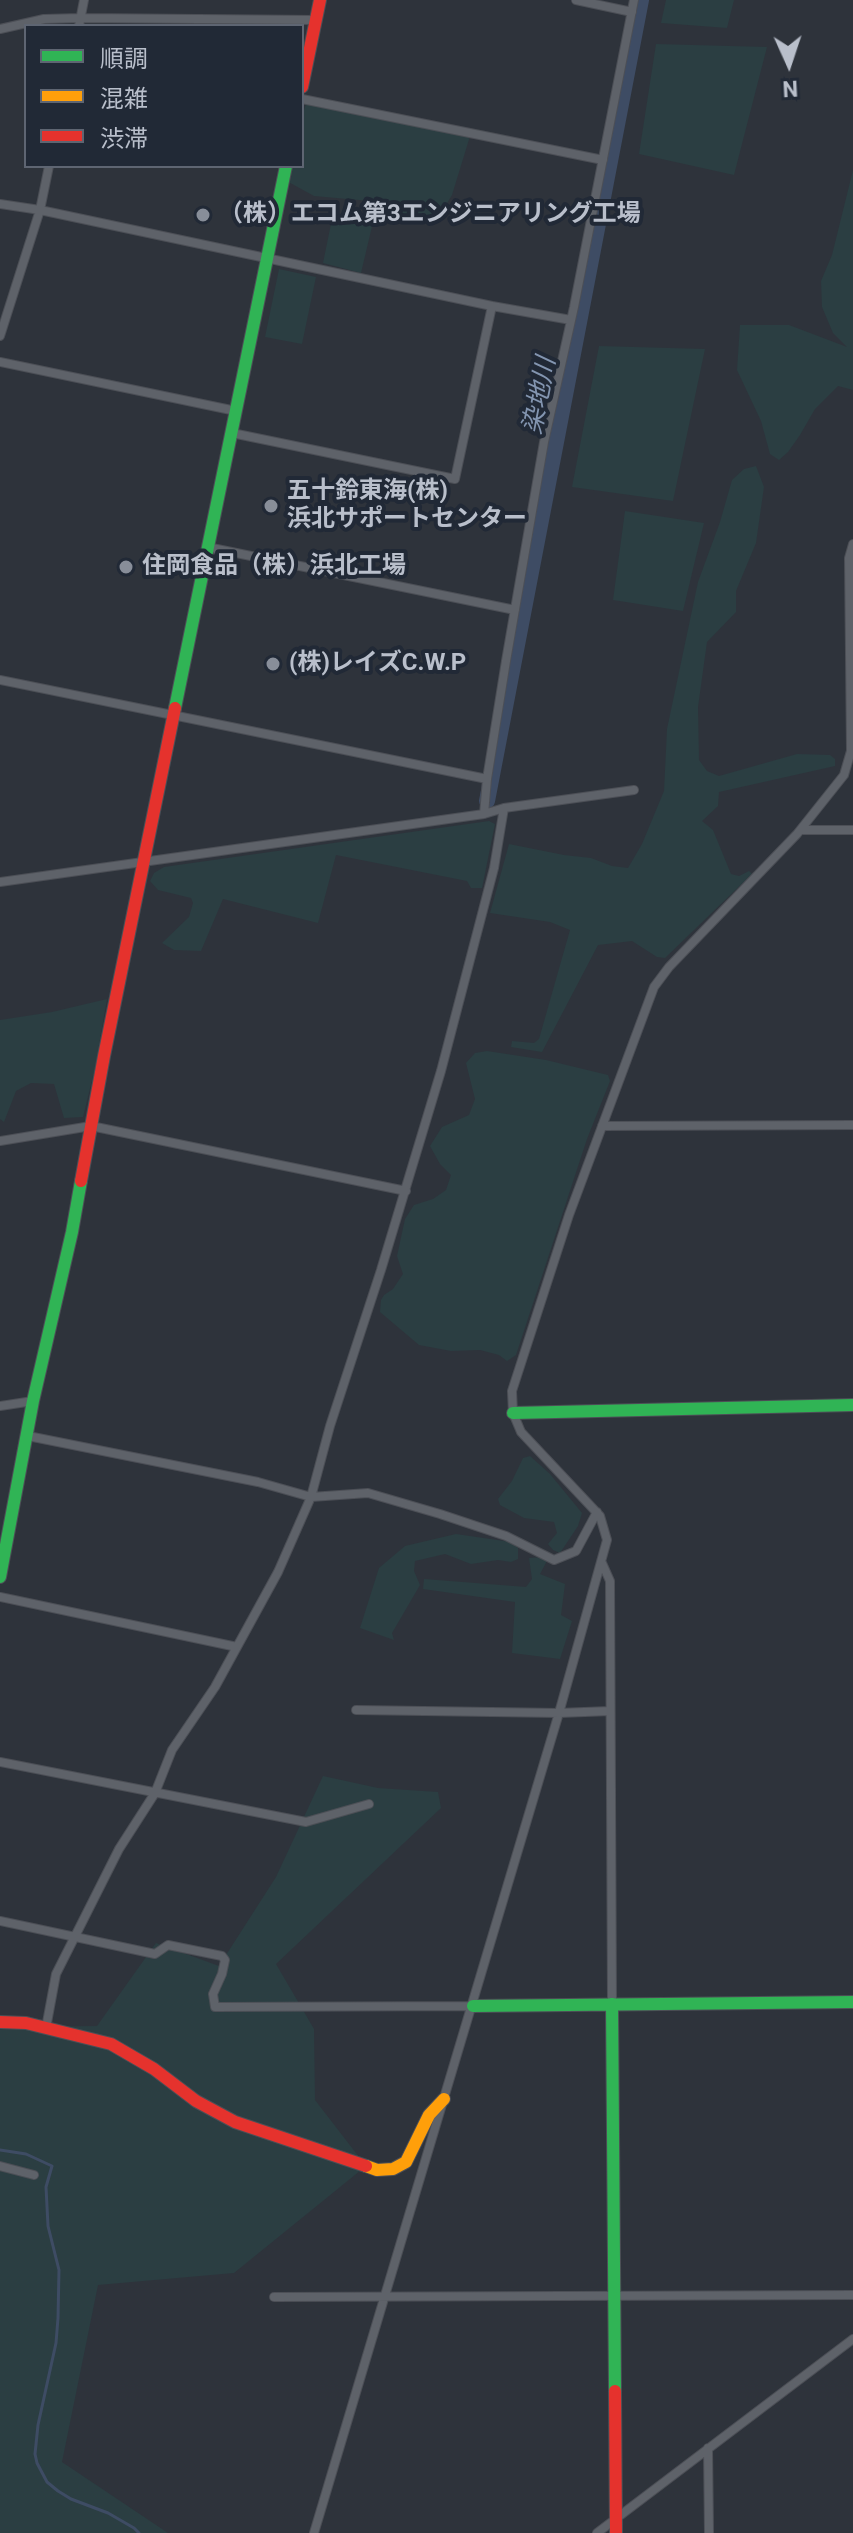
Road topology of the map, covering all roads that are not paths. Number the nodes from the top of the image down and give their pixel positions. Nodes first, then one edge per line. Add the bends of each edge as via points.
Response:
1 (84, 0) edge
2 (320, 0) edge
3 (576, 0) edge
4 (634, 0) edge
5 (632, 12) junction
6 (316, 20) junction
7 (80, 22) edge
8 (0, 29) edge
9 (304, 77) edge
10 (304, 99) edge
11 (603, 160) junction
12 (49, 168) edge
13 (286, 168) edge
14 (0, 204) edge
15 (40, 210) junction
16 (267, 257) junction
17 (492, 306) junction
18 (571, 320) junction
19 (0, 336) edge
20 (0, 362) edge
21 (236, 411) junction
22 (232, 433) junction
23 (853, 544) edge
24 (207, 547) junction
25 (515, 610) junction
26 (0, 680) edge
27 (175, 715) junction
28 (487, 779) junction
29 (634, 790) dead end
30 (504, 808) junction
31 (484, 814) junction
32 (801, 830) junction
33 (853, 830) edge
34 (145, 861) junction
35 (0, 882) edge
36 (853, 1125) edge
37 (91, 1126) junction
38 (602, 1126) junction
39 (0, 1141) edge
40 (406, 1191) junction
41 (33, 1401) junction
42 (853, 1405) edge
43 (0, 1406) edge
44 (513, 1413) junction
45 (28, 1436) junction
46 (311, 1497) junction
47 (597, 1512) junction
48 (602, 1562) junction
49 (0, 1577) edge
50 (0, 1597) edge
51 (237, 1647) junction
52 (356, 1710) dead end
53 (610, 1711) junction
54 (559, 1713) junction
55 (0, 1762) edge
56 (155, 1793) junction
57 (369, 1804) dead end
58 (0, 1921) edge
59 (76, 1937) junction
60 (853, 2002) edge
61 (612, 2004) junction
62 (473, 2006) junction
63 (0, 2022) edge
64 (46, 2028) junction
65 (444, 2099) junction
66 (0, 2166) edge
67 (34, 2175) dead end
68 (853, 2295) edge
69 (614, 2296) junction
70 (274, 2297) dead end
71 (384, 2298) junction
72 (853, 2339) edge
73 (708, 2448) junction
74 (616, 2519) junction
75 (314, 2533) edge
76 (597, 2533) edge
77 (616, 2533) edge
78 (709, 2533) edge

1 - 7 street
2 - 6 street
3 - 5 street
4 - 5 street
5 - 11 street
6 - 7 street
6 - 9 street
7 - 8 street via 44,19
10 - 11 street
11 - 18 street
12 - 15 street
13 - 16 street
14 - 15 street
15 - 16 street
15 - 19 street
16 - 17 street
16 - 21 street
17 - 18 street
17 - 22 street via 455,479
18 - 25 street
20 - 21 street
21 - 22 street
22 - 24 street
23 - 32 street via 851,751 844,775
24 - 25 street
24 - 27 street
25 - 28 street
26 - 27 street
27 - 28 street
27 - 34 street
28 - 31 street
29 - 30 street
30 - 31 street
30 - 40 street via 494,868
31 - 34 street
32 - 33 street
32 - 38 street via 654,987
34 - 35 street
34 - 37 street
36 - 38 street
37 - 39 street
37 - 40 street
37 - 41 street
38 - 44 street via 512,1391
40 - 46 street
41 - 43 street
41 - 45 street
42 - 44 street
44 - 47 street via 521,1432
45 - 46 street
45 - 49 street
46 - 47 street via 368,1493 506,1536 554,1560 576,1551
46 - 51 street
47 - 48 street via 607,1540
48 - 53 street via 610,1581
48 - 54 street
50 - 51 street
51 - 56 street via 172,1750
52 - 54 street
53 - 54 street
53 - 61 street
54 - 62 street
55 - 56 street
56 - 57 street via 306,1822
56 - 59 street via 119,1849
58 - 59 street
59 - 62 street via 155,1954 168,1945 222,1956 215,2007
59 - 64 street via 56,1974
60 - 61 street
61 - 62 street
61 - 69 street
62 - 65 street
63 - 64 street
64 - 65 street via 111,2044 235,2122 377,2170 406,2162 429,2115
65 - 71 street
66 - 67 street
68 - 69 street
69 - 71 street
69 - 74 street
70 - 71 street
71 - 75 street
72 - 73 street
73 - 74 street
73 - 78 street
74 - 76 street
74 - 77 street

